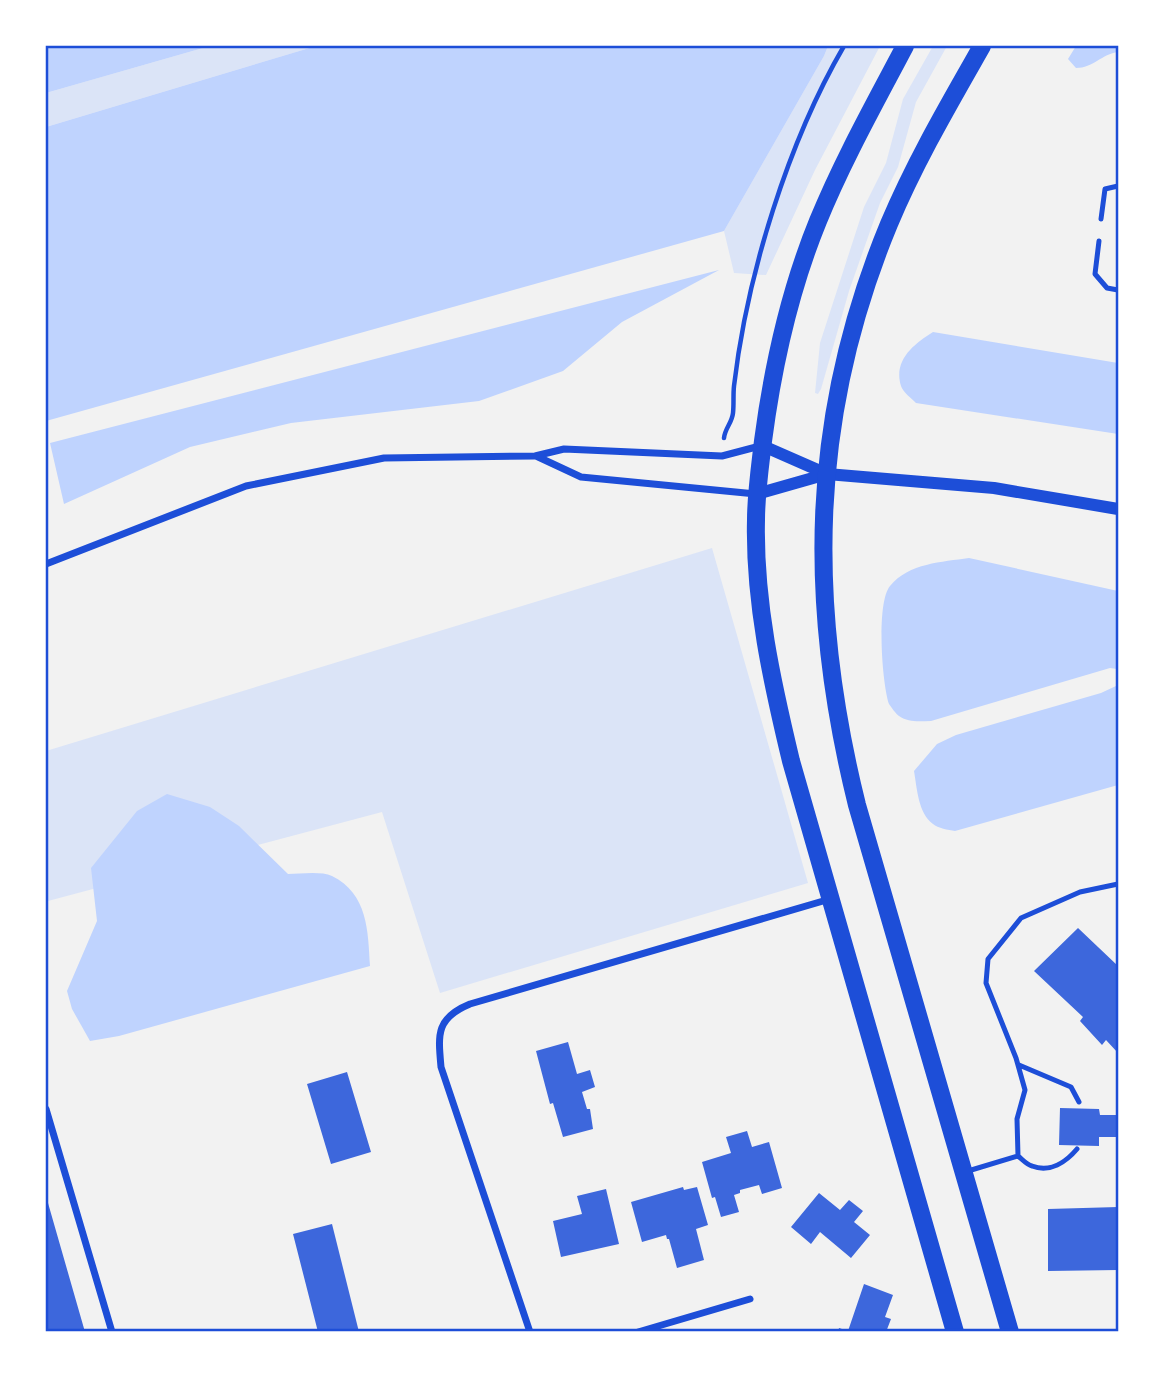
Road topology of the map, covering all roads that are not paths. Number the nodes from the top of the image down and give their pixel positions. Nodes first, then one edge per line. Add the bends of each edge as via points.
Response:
1 (905, 46) edge
2 (982, 46) edge
3 (1118, 186) edge
4 (1101, 219) dead end
5 (1099, 241) dead end
6 (1118, 290) edge
7 (763, 446) junction
8 (535, 456) junction
9 (827, 474) junction
10 (757, 494) junction
11 (1118, 509) edge
12 (46, 564) edge
13 (1118, 884) edge
14 (831, 899) junction
15 (1018, 1065) junction
16 (1079, 1102) dead end
17 (46, 1109) edge
18 (1077, 1149) dead end
19 (1018, 1156) junction
20 (964, 1172) junction
21 (750, 1299) dead end
22 (112, 1332) edge
23 (530, 1332) edge
24 (638, 1332) edge
25 (955, 1332) edge
26 (1010, 1332) edge

1 - 7 main road via 837,178 805,256 776,359
2 - 9 main road via 909,183 872,269 835,399
3 - 4 lane via 1105,189
5 - 6 lane via 1095,274 1107,288
7 - 8 street via 722,456 564,449
7 - 9 street
7 - 10 main road
8 - 10 street via 581,477
8 - 12 street via 384,458 247,486
9 - 10 street
9 - 11 street via 994,488
9 - 20 main road via 823,556 827,629 843,747
10 - 14 main road via 758,571 776,699
13 - 15 lane via 1080,892 1021,918 988,959 986,983
14 - 23 street via 470,1004 446,1019 439,1030 441,1067
14 - 25 main road
15 - 16 lane via 1071,1087
15 - 19 lane via 1025,1090 1017,1119
17 - 22 street
18 - 19 lane via 1053,1167 1032,1167
19 - 20 lane
20 - 26 main road
21 - 24 street

